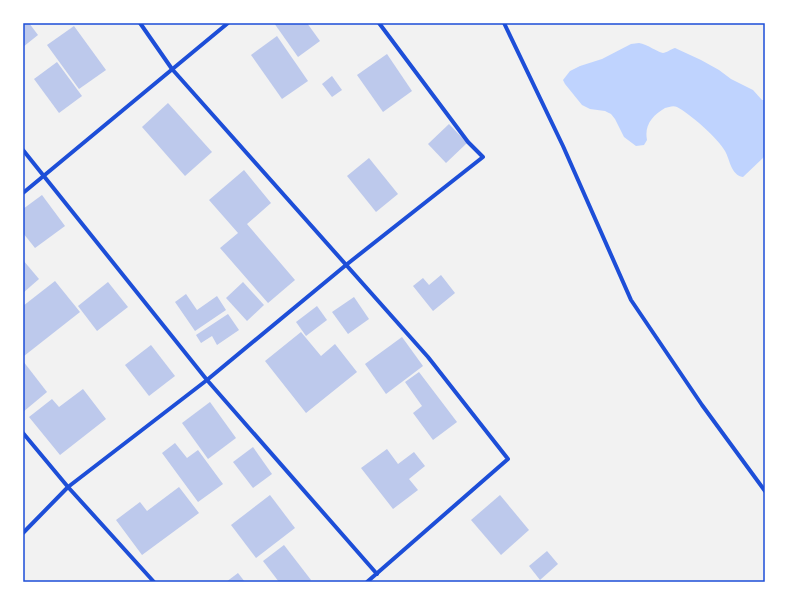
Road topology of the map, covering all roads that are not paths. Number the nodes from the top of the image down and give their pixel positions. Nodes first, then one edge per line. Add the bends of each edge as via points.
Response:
1 (140, 23) edge
2 (228, 23) edge
3 (379, 23) edge
4 (504, 23) edge
5 (172, 69) junction
6 (23, 150) edge
7 (44, 176) junction
8 (23, 193) edge
9 (346, 265) junction
10 (206, 380) junction
11 (23, 433) edge
12 (68, 487) junction
13 (765, 491) edge
14 (23, 533) edge
15 (377, 574) junction
16 (154, 582) edge
17 (366, 582) edge

1 - 5 street
2 - 5 street
3 - 9 street via 468,142 483,157
4 - 13 street via 563,146 631,300 702,405
5 - 7 street
5 - 9 street
6 - 7 street
7 - 8 street
7 - 10 street
9 - 10 street
9 - 15 street via 428,357 508,459
10 - 12 street
10 - 15 street
11 - 12 street
12 - 14 street
12 - 16 street
15 - 17 street

